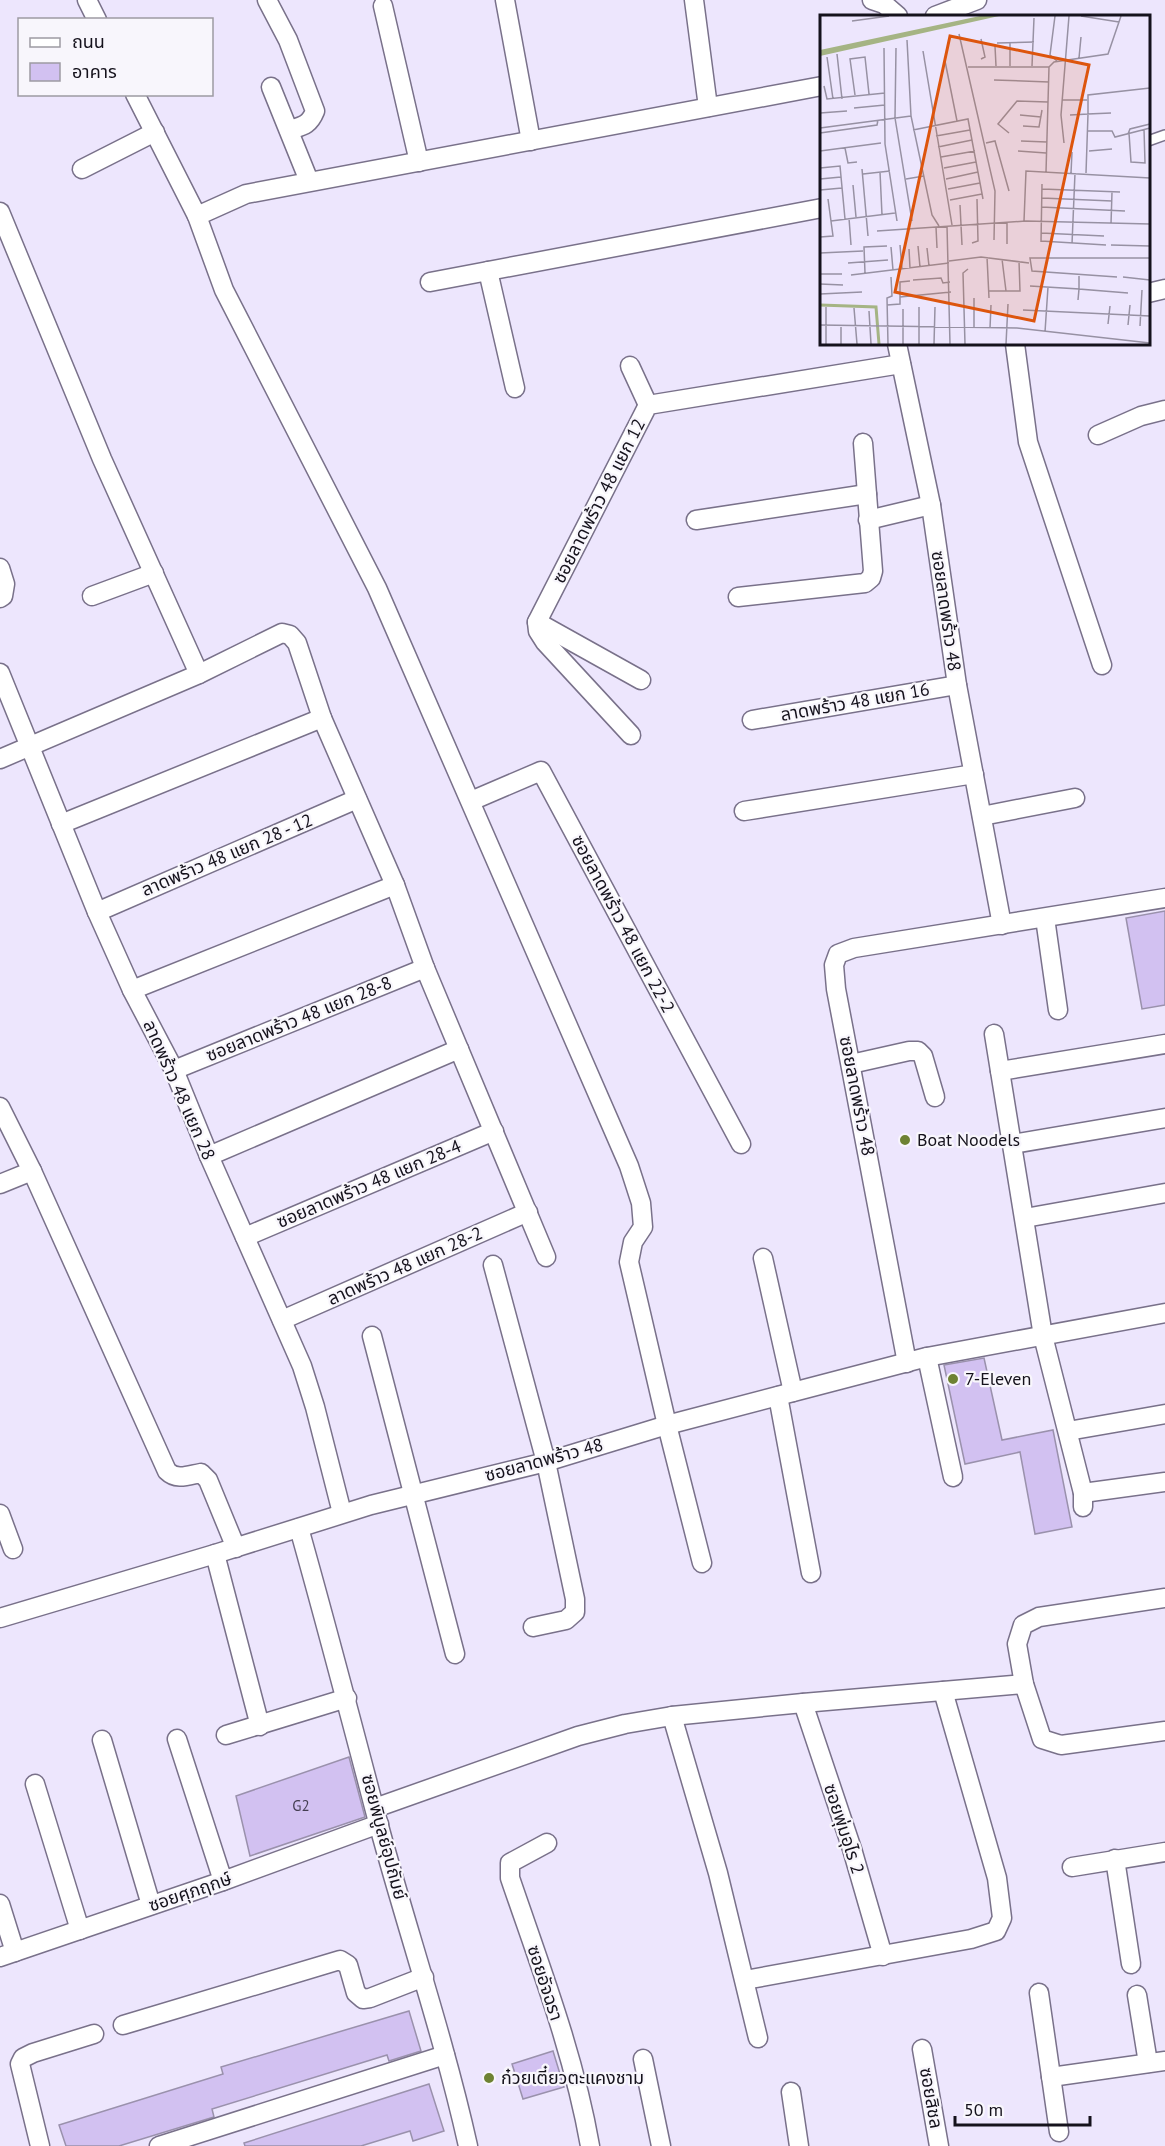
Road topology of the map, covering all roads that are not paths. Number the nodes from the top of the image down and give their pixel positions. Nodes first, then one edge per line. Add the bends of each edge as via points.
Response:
1 (87, 0) edge
2 (267, 0) edge
3 (505, 0) edge
4 (694, 0) edge
5 (872, 0) edge
6 (977, 0) edge
7 (383, 6) dead end
8 (954, 9) edge
9 (897, 15) edge
10 (938, 15) edge
11 (96, 18) edge
12 (820, 86) edge
13 (271, 87) dead end
14 (136, 96) edge
15 (708, 107) junction
16 (289, 130) junction
17 (155, 132) junction
18 (1165, 135) edge
19 (531, 141) junction
20 (1150, 141) edge
21 (419, 162) junction
22 (81, 169) dead end
23 (309, 181) junction
24 (820, 208) edge
25 (0, 212) edge
26 (197, 216) junction
27 (488, 271) junction
28 (430, 282) dead end
29 (1165, 289) edge
30 (1150, 293) edge
31 (897, 345) edge
32 (1015, 345) edge
33 (901, 364) junction
34 (630, 366) dead end
35 (515, 388) dead end
36 (648, 405) junction
37 (1165, 410) edge
38 (1098, 435) dead end
39 (863, 443) dead end
40 (867, 494) junction
41 (931, 505) junction
42 (696, 520) dead end
43 (868, 520) junction
44 (0, 568) edge
45 (154, 573) junction
46 (92, 596) dead end
47 (738, 597) dead end
48 (0, 598) edge
49 (537, 622) junction
50 (1102, 665) dead end
51 (0, 673) edge
52 (199, 674) junction
53 (641, 680) dead end
54 (957, 685) junction
55 (322, 718) junction
56 (752, 720) dead end
57 (631, 735) dead end
58 (29, 746) junction
59 (0, 759) edge
60 (974, 774) junction
61 (1075, 798) dead end
62 (357, 799) junction
63 (471, 801) junction
64 (744, 812) dead end
65 (982, 816) junction
66 (61, 824) junction
67 (395, 885) junction
68 (1165, 898) edge
69 (97, 912) junction
70 (1045, 918) junction
71 (1002, 925) junction
72 (425, 968) junction
73 (132, 990) junction
74 (1058, 1010) dead end
75 (994, 1034) dead end
76 (1165, 1044) edge
77 (459, 1049) junction
78 (851, 1064) junction
79 (174, 1070) junction
80 (1000, 1071) junction
81 (935, 1097) dead end
82 (0, 1107) edge
83 (1165, 1118) edge
84 (494, 1131) junction
85 (741, 1144) dead end
86 (1013, 1144) junction
87 (209, 1156) junction
88 (32, 1172) junction
89 (0, 1184) edge
90 (1165, 1193) edge
91 (528, 1212) junction
92 (1025, 1218) junction
93 (245, 1237) junction
94 (546, 1257) dead end
95 (763, 1258) dead end
96 (494, 1265) dead end
97 (1165, 1313) edge
98 (282, 1320) junction
99 (372, 1336) dead end
100 (1043, 1336) junction
101 (927, 1357) junction
102 (907, 1363) junction
103 (786, 1394) junction
104 (1165, 1414) edge
105 (667, 1425) junction
106 (1068, 1431) junction
107 (546, 1462) junction
108 (953, 1477) dead end
109 (1165, 1482) edge
110 (414, 1493) junction
111 (342, 1513) junction
112 (0, 1514) edge
113 (298, 1528) junction
114 (236, 1548) junction
115 (13, 1549) dead end
116 (215, 1554) junction
117 (702, 1563) dead end
118 (811, 1574) dead end
119 (1165, 1598) edge
120 (0, 1618) edge
121 (533, 1627) dead end
122 (455, 1654) dead end
123 (1023, 1684) junction
124 (943, 1691) junction
125 (347, 1698) junction
126 (803, 1703) junction
127 (672, 1716) junction
128 (260, 1726) junction
129 (1165, 1731) edge
130 (226, 1735) dead end
131 (177, 1739) dead end
132 (102, 1740) dead end
133 (35, 1784) dead end
134 (377, 1816) junction
135 (548, 1843) dead end
136 (1165, 1852) edge
137 (1115, 1859) junction
138 (1072, 1867) dead end
139 (223, 1881) junction
140 (0, 1904) edge
141 (152, 1905) junction
142 (80, 1930) junction
143 (7, 1954) edge
144 (883, 1956) junction
145 (1131, 1964) dead end
146 (424, 1977) junction
147 (745, 1980) junction
148 (1040, 1993) dead end
149 (1137, 1995) dead end
150 (123, 2025) dead end
151 (94, 2034) dead end
152 (758, 2038) dead end
153 (922, 2049) dead end
154 (445, 2055) junction
155 (643, 2059) dead end
156 (1157, 2062) edge
157 (1051, 2077) junction
158 (791, 2092) dead end
159 (1059, 2132) dead end
160 (40, 2146) edge
161 (159, 2146) edge
162 (468, 2146) edge
163 (590, 2146) edge
164 (660, 2146) edge
165 (799, 2146) edge
166 (939, 2146) edge

1 - 11 street
2 - 16 street via 288,40 315,111 305,125
3 - 19 street
4 - 15 street
5 - 9 street
6 - 8 street
7 - 21 street
8 - 10 street
12 - 15 street
13 - 16 street
14 - 17 street
15 - 19 street
16 - 23 street
17 - 22 street
17 - 26 street
18 - 20 lane
19 - 21 street
21 - 23 street
23 - 26 street via 246,194
24 - 27 street
25 - 45 street via 102,459
26 - 63 street via 224,290 377,588
27 - 28 street
27 - 35 street
29 - 30 street
31 - 33 street, ซอยลาดพร้าว 48
32 - 50 street via 1028,442
33 - 36 street, ซอยลาดพร้าว 48 แยก 12
33 - 41 street, ซอยลาดพร้าว 48
34 - 36 street
36 - 49 street, ซอยลาดพร้าว 48 แยก 12
37 - 38 street
39 - 40 street
40 - 42 street
40 - 43 street
41 - 43 street
41 - 54 street, ซอยลาดพร้าว 48
43 - 47 street via 873,571 865,583
44 - 48 street via 5,584
45 - 46 street
45 - 52 street
49 - 53 street
49 - 57 street via 545,642
51 - 58 street, ลาดพร้าว 48 แยก 28
52 - 55 street via 282,633 290,635 297,643
52 - 58 street
54 - 56 street, ลาดพร้าว 48 แยก 16
54 - 60 street, ซอยลาดพร้าว 48
55 - 62 street
55 - 66 street
58 - 59 street
58 - 66 street, ลาดพร้าว 48 แยก 28
60 - 64 street
60 - 65 street, ซอยลาดพร้าว 48
61 - 65 street
62 - 67 street
62 - 69 street, ลาดพร้าว 48 แยก 28 - 12
63 - 85 street, ซอยลาดพร้าว 48 แยก 22-2 via 541,771
63 - 105 street via 629,1166 641,1203 643,1227 633,1242 629,1262
65 - 71 street, ซอยลาดพร้าว 48
66 - 69 street, ลาดพร้าว 48 แยก 28
67 - 72 street
67 - 73 street
68 - 70 street
69 - 73 street, ลาดพร้าว 48 แยก 28
70 - 71 street
70 - 74 street
71 - 78 street, ซอยลาดพร้าว 48 via 854,948 838,954 835,977
72 - 77 street
72 - 79 street, ซอยลาดพร้าว 48 แยก 28-8
73 - 79 street, ลาดพร้าว 48 แยก 28
75 - 80 street
76 - 80 street
77 - 84 street
77 - 87 street
78 - 81 street via 918,1051
78 - 102 street, ซอยลาดพร้าว 48
79 - 87 street, ลาดพร้าว 48 แยก 28
80 - 86 street
82 - 88 street
83 - 86 street
84 - 91 street
84 - 93 street, ซอยลาดพร้าว 48 แยก 28-4
86 - 92 street
87 - 93 street, ลาดพร้าว 48 แยก 28
88 - 89 street
88 - 114 street via 167,1471 178,1477 201,1473 208,1480
90 - 92 street
91 - 94 street
91 - 98 street, ลาดพร้าว 48 แยก 28-2
92 - 100 street
93 - 98 street, ลาดพร้าว 48 แยก 28
95 - 103 street
96 - 107 street
97 - 100 street
98 - 111 street, ลาดพร้าว 48 แยก 28 via 308,1384
99 - 110 street
100 - 101 street
100 - 106 street
101 - 102 street
101 - 108 street
102 - 103 street, ซอยลาดพร้าว 48
103 - 105 street, ซอยลาดพร้าว 48
103 - 118 street
104 - 106 street
105 - 107 street, ซอยลาดพร้าว 48
105 - 117 street
106 - 109 street via 1083,1500
107 - 110 street, ซอยลาดพร้าว 48
107 - 121 street via 575,1612 566,1620
110 - 111 street, ซอยลาดพร้าว 48
110 - 122 street
111 - 113 street, ซอยลาดพร้าว 48
112 - 115 street
113 - 114 street, ซอยลาดพร้าว 48
113 - 125 street, ซอยพิบูลย์อุปถัมย์
114 - 116 street, ซอยลาดพร้าว 48
116 - 120 street, ซอยลาดพร้าว 48
116 - 128 street
119 - 123 street via 1039,1617 1023,1625 1017,1644
123 - 124 street, ซอยศุภฤกษ์
123 - 129 street via 1042,1740 1061,1745
124 - 126 street, ซอยศุภฤกษ์
124 - 144 street via 997,1878 1002,1918 996,1931 971,1939
125 - 128 street
125 - 134 street, ซอยพิบูลย์อุปถัมย์
126 - 127 street, ซอยศุภฤกษ์
126 - 144 street, ซอยพุ่มอุไร 2
127 - 134 street, ซอยศุภฤกษ์ via 578,1736
127 - 147 street
128 - 130 street
131 - 139 street
132 - 141 street
133 - 142 street
134 - 139 street, ซอยศุภฤกษ์
134 - 146 street, ซอยพิบูลย์อุปถัมย์
135 - 163 street, ซอยอัจฉรา via 510,1863 510,1878 555,2008 582,2102
136 - 137 street
137 - 138 street
137 - 145 street
139 - 141 street, ซอยศุภฤกษ์
140 - 143 street
141 - 142 street, ซอยศุภฤกษ์
142 - 143 street, ซอยศุภฤกษ์
144 - 147 street
146 - 150 street via 363,1999 356,1993 348,1965 340,1960
146 - 154 street, ซอยพิบูลย์อุปถัมย์
147 - 152 street
148 - 157 street
149 - 156 street
151 - 160 street via 33,2053 20,2064
153 - 166 street, ซอยสิชล
154 - 161 street
154 - 162 street, ซอยพิบูลย์อุปถัมย์
155 - 164 street
156 - 157 street
157 - 159 street
158 - 165 street

